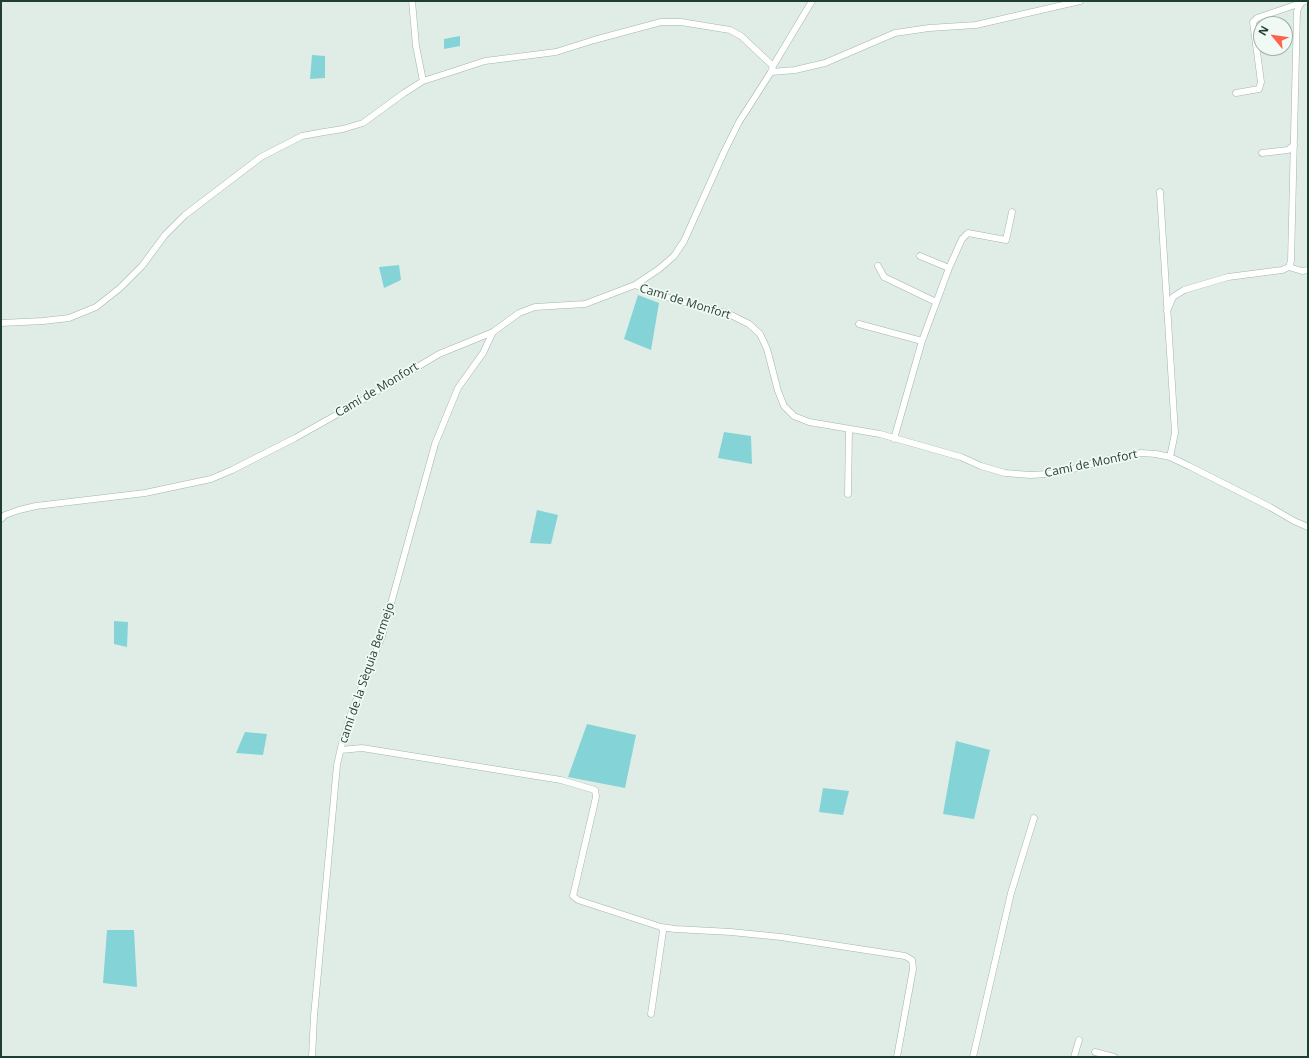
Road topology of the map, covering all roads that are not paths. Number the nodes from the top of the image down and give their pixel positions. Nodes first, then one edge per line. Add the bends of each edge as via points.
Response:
1 (412, 1) edge
2 (812, 1) edge
3 (1080, 1) edge
4 (1303, 2) edge
5 (773, 66) junction
6 (771, 72) junction
7 (423, 81) junction
8 (1236, 93) dead end
9 (1294, 145) junction
10 (1262, 153) dead end
11 (1160, 192) dead end
12 (1012, 212) dead end
13 (920, 256) dead end
14 (878, 266) dead end
15 (1289, 267) junction
16 (949, 268) junction
17 (1308, 270) edge
18 (635, 285) junction
19 (936, 302) junction
20 (1167, 310) junction
21 (1, 323) edge
22 (859, 324) dead end
23 (492, 332) junction
24 (922, 341) junction
25 (849, 429) junction
26 (894, 439) junction
27 (1170, 457) junction
28 (848, 494) dead end
29 (1, 519) edge
30 (1308, 527) edge
31 (341, 750) junction
32 (1034, 818) dead end
33 (661, 927) junction
34 (650, 1014) dead end
35 (1079, 1040) dead end
36 (1095, 1052) dead end
37 (312, 1057) edge
38 (897, 1057) edge
39 (973, 1057) edge
40 (1074, 1057) edge
41 (1114, 1057) edge

1 - 7 street via 416,46
2 - 5 street
3 - 6 street via 976,24 895,33 825,63
4 - 8 street via 1256,18 1253,22 1261,82 1259,89
4 - 9 street via 1297,11
5 - 6 street
5 - 7 street via 741,36 730,30 681,22 661,22 556,52 485,61
6 - 18 street via 739,122 684,241 674,256
7 - 21 street via 363,123 302,136 261,157 185,215 165,235 142,266 96,307 69,318
9 - 10 street via 1288,150
9 - 15 street
11 - 20 street
12 - 16 street via 1006,240 968,233 962,239
13 - 16 street
14 - 19 street via 884,277
15 - 17 street
15 - 20 street via 1228,276 1184,290 1174,297
16 - 19 street
18 - 23 street, Camí de Monfort via 585,304 535,307 519,312
18 - 25 street, Camí de Monfort via 672,299 729,314 749,324 760,334 784,406 794,416 809,422
19 - 24 street
20 - 27 street via 1175,433
22 - 24 street
23 - 29 street, Camí de Monfort via 439,354 326,421 211,479 145,493 36,506 5,515
23 - 31 street, camí de la Sèquia Bermejo via 483,353 458,388 435,444 382,636 352,711
24 - 26 street
25 - 26 street, Camí de Monfort
25 - 28 street
26 - 27 street, Camí de Monfort via 961,457 1005,473 1030,475 1069,470 1140,452
27 - 30 street, Camí de Monfort
31 - 33 street via 362,748 561,780 595,790 596,797 573,896 578,900
31 - 37 street, camí de la Sèquia Bermejo via 337,765 321,928
32 - 39 street via 1011,893
33 - 34 street via 663,931
33 - 38 street via 781,937 905,956 912,960 913,969
35 - 40 street
36 - 41 street

